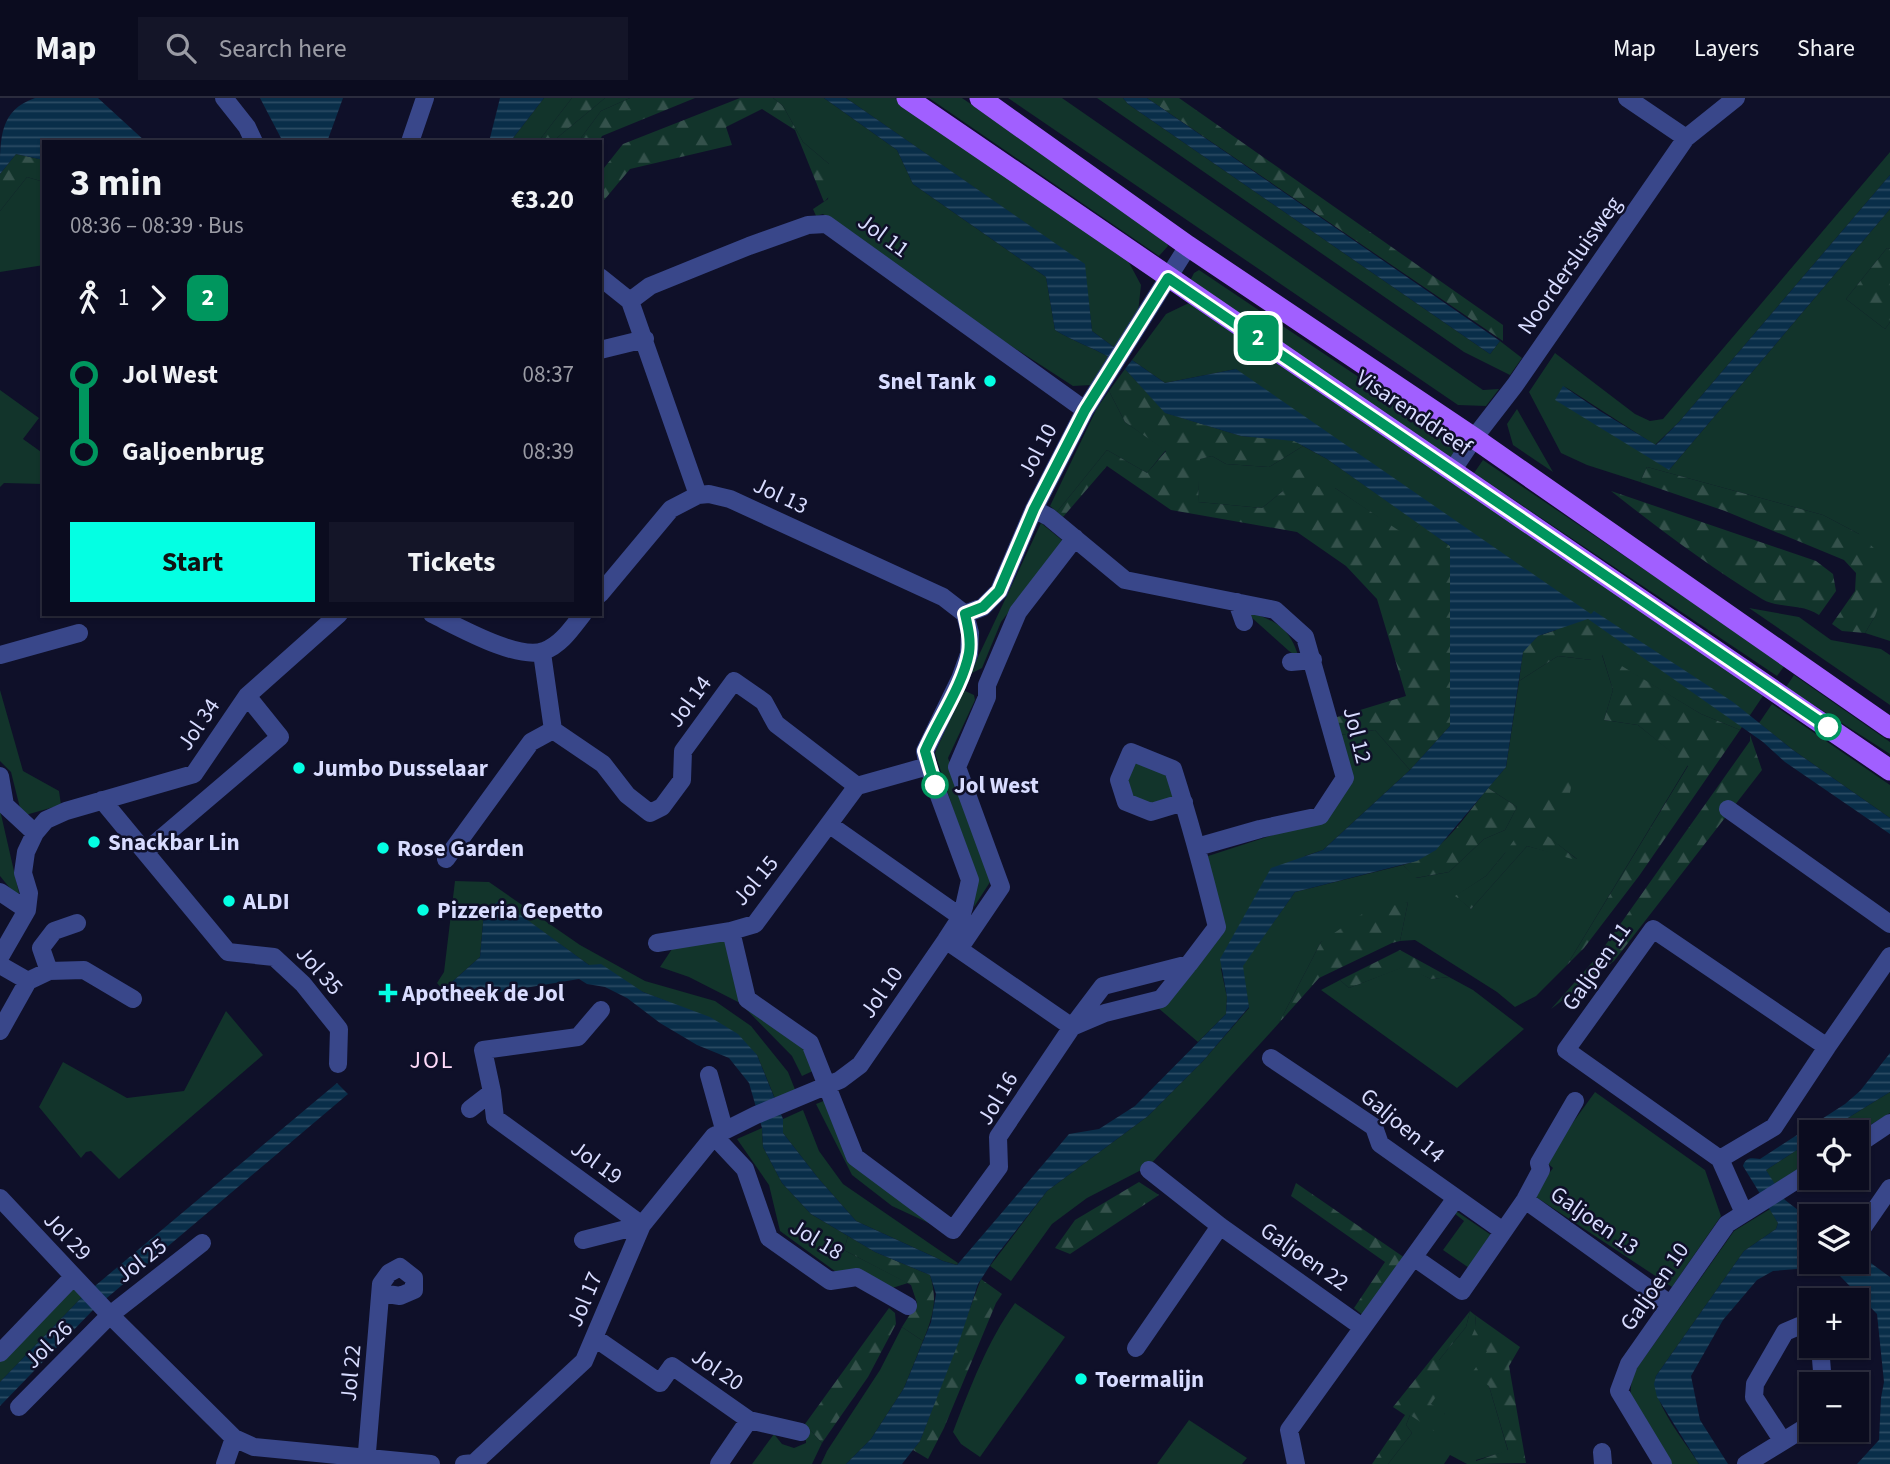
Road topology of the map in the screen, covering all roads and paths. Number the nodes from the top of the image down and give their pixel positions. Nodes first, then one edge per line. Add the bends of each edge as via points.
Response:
1 (224, 98) edge
2 (425, 98) edge
3 (907, 98) edge
4 (980, 98) edge
5 (1627, 98) edge
6 (1736, 98) edge
7 (1686, 138) junction
8 (253, 140) edge
9 (411, 140) edge
10 (1188, 246) junction
11 (1168, 278) junction
12 (602, 279) edge
13 (630, 301) junction
14 (645, 339) junction
15 (602, 350) edge
16 (1085, 410) junction
17 (1474, 438) junction
18 (1452, 471) junction
19 (698, 495) junction
20 (1034, 509) junction
21 (1075, 538) junction
22 (602, 592) edge
23 (1237, 601) junction
24 (965, 614) junction
25 (337, 616) edge
26 (436, 616) edge
27 (581, 616) edge
28 (1244, 622) dead end
29 (79, 633) dead end
30 (542, 653) junction
31 (0, 654) edge
32 (1313, 660) junction
33 (1291, 662) dead end
34 (960, 679) junction
35 (987, 685) junction
36 (247, 696) junction
37 (1890, 728) edge
38 (553, 730) junction
39 (928, 766) junction
40 (1890, 770) edge
41 (0, 776) edge
42 (857, 786) junction
43 (102, 800) junction
44 (1184, 802) dead end
45 (1728, 809) dead end
46 (830, 825) junction
47 (35, 833) junction
48 (1197, 847) junction
49 (145, 852) junction
50 (446, 859) dead end
51 (0, 892) edge
52 (27, 910) junction
53 (961, 917) junction
54 (77, 923) dead end
55 (1890, 924) edge
56 (731, 931) junction
57 (657, 943) dead end
58 (953, 945) junction
59 (1890, 956) edge
60 (0, 957) edge
61 (1189, 964) junction
62 (0, 965) edge
63 (49, 971) junction
64 (28, 981) junction
65 (133, 999) dead end
66 (601, 1010) dead end
67 (1072, 1027) junction
68 (0, 1031) edge
69 (1827, 1047) junction
70 (1271, 1058) dead end
71 (338, 1064) dead end
72 (709, 1075) dead end
73 (828, 1086) junction
74 (492, 1092) junction
75 (1575, 1101) dead end
76 (470, 1109) dead end
77 (1890, 1123) edge
78 (719, 1132) junction
79 (1869, 1136) edge
80 (1720, 1159) junction
81 (1149, 1170) dead end
82 (1799, 1179) edge
83 (1890, 1188) edge
84 (0, 1198) edge
85 (1456, 1198) junction
86 (1525, 1200) junction
87 (1752, 1208) junction
88 (1869, 1219) edge
89 (642, 1225) junction
90 (1220, 1226) junction
91 (1503, 1231) junction
92 (583, 1240) dead end
93 (202, 1243) dead end
94 (1422, 1263) dead end
95 (73, 1277) junction
96 (381, 1293) dead end
97 (1670, 1304) junction
98 (908, 1306) dead end
99 (107, 1311) junction
100 (1799, 1326) edge
101 (1362, 1327) junction
102 (595, 1338) junction
103 (1136, 1349) dead end
104 (0, 1353) edge
105 (19, 1407) dead end
106 (749, 1419) junction
107 (1799, 1431) edge
108 (801, 1432) dead end
109 (234, 1438) junction
110 (1782, 1440) junction
111 (366, 1461) edge
112 (225, 1464) edge
113 (432, 1464) edge
114 (471, 1464) edge
115 (719, 1464) edge
116 (1296, 1464) edge
117 (1663, 1464) edge
118 (1746, 1464) edge

1 - 8 street
2 - 9 street
3 - 11 main road, Visarenddreef
4 - 10 main road, Visarenddreef
5 - 7 street
6 - 7 street, Noordersluisweg
7 - 17 street, Noordersluisweg
10 - 11 street, Jol 10
10 - 17 main road, Visarenddreef
11 - 16 street, Jol 10
11 - 18 main road, Visarenddreef
12 - 13 street
13 - 14 street
13 - 16 street, Jol 11 via 650,286 774,236 826,224
14 - 15 street
14 - 19 street
16 - 20 street, Jol 10
17 - 18 street, Noordersluisweg
17 - 37 main road, Visarenddreef
18 - 40 main road, Visarenddreef
19 - 22 street via 671,509
19 - 24 street, Jol 13 via 730,499 943,597
20 - 21 street, Jol 12
20 - 24 street, Jol 10 via 999,591 983,607
21 - 23 street, Jol 12 via 1125,580
21 - 35 street, Jol 10 via 1018,612
23 - 28 street
23 - 32 street, Jol 12 via 1275,610 1305,637
24 - 34 street, Jol 10 via 969,654
25 - 36 street, Jol 34
26 - 30 street via 513,651
27 - 30 street via 559,643
29 - 31 street
30 - 38 street
32 - 33 street
32 - 48 street, Jol 12 via 1345,778 1320,816
34 - 35 street
34 - 39 street, Jol 10 via 925,751
35 - 58 street, Jol 10 via 987,698 957,767 1001,887
36 - 43 street, Jol 34 via 194,774
36 - 49 street via 280,737
38 - 42 street, Jol 14 via 603,764 627,795 650,813 662,807 682,780 683,751 734,681 764,702 776,724
38 - 50 street via 531,742
39 - 42 street
39 - 53 street, Jol 10 via 970,880
41 - 47 street via 5,805
42 - 46 street, Jol 15
43 - 47 street, Jol 34 via 46,820
43 - 49 street, Jol 35
44 - 48 street
45 - 55 street
46 - 53 street
46 - 56 street, Jol 15 via 755,923
47 - 52 street via 23,873 29,893
48 - 61 street via 1217,927
49 - 71 street, Jol 35 via 228,952 274,957 303,984 338,1029
51 - 52 street
52 - 60 street
53 - 58 street, Jol 10
54 - 63 street via 54,931 41,948
56 - 57 street, Jol 15
56 - 73 street via 747,999 810,1043
58 - 67 street
58 - 73 street, Jol 10 via 860,1065
59 - 69 street
61 - 67 street via 1161,999
61 - 67 street, Jol 16 via 1103,986
62 - 64 street
63 - 64 street
63 - 65 street via 84,970
64 - 68 street
66 - 74 street, Jol 19 via 578,1037 483,1050
67 - 73 street, Jol 16 via 998,1137 999,1167 953,1230 855,1157
69 - 80 street via 1774,1127
69 - 80 street, Galjoen 11 via 1653,929 1566,1051
70 - 85 street, Galjoen 14 via 1374,1127 1380,1144
72 - 78 street
73 - 78 street, Jol 17
74 - 76 street
74 - 89 street, Jol 19 via 495,1118
75 - 86 street, Galjoen 13 via 1539,1163 1541,1170
77 - 79 street
78 - 89 street, Jol 17
78 - 98 street, Jol 18 via 745,1170 769,1238 830,1281 857,1277
80 - 87 street
81 - 90 street, Galjoen 22
82 - 87 street, Galjoen 10
83 - 88 street
84 - 95 street, Jol 29
85 - 91 street, Galjoen 14
85 - 101 street
86 - 91 street, Galjoen 13
86 - 97 street, Galjoen 13
87 - 97 street, Galjoen 10 via 1727,1224
89 - 92 street
89 - 102 street, Jol 17
90 - 101 street, Galjoen 22
90 - 103 street
91 - 94 street, Galjoen 13 via 1462,1291
93 - 99 street, Jol 25
95 - 99 street, Jol 29
95 - 104 street
96 - 111 street, Jol 22
97 - 117 street, Galjoen 10 via 1629,1364 1619,1391
99 - 105 street, Jol 26
99 - 109 street
100 - 110 street via 1786,1332 1755,1384 1754,1397
101 - 116 street via 1289,1430
102 - 106 street, Jol 20 via 660,1383 673,1366
102 - 114 street, Jol 17 via 584,1361
106 - 108 street, Jol 20
106 - 115 street, Jol 20
107 - 110 street
109 - 111 street via 254,1447
109 - 112 street
110 - 118 street
111 - 113 street

